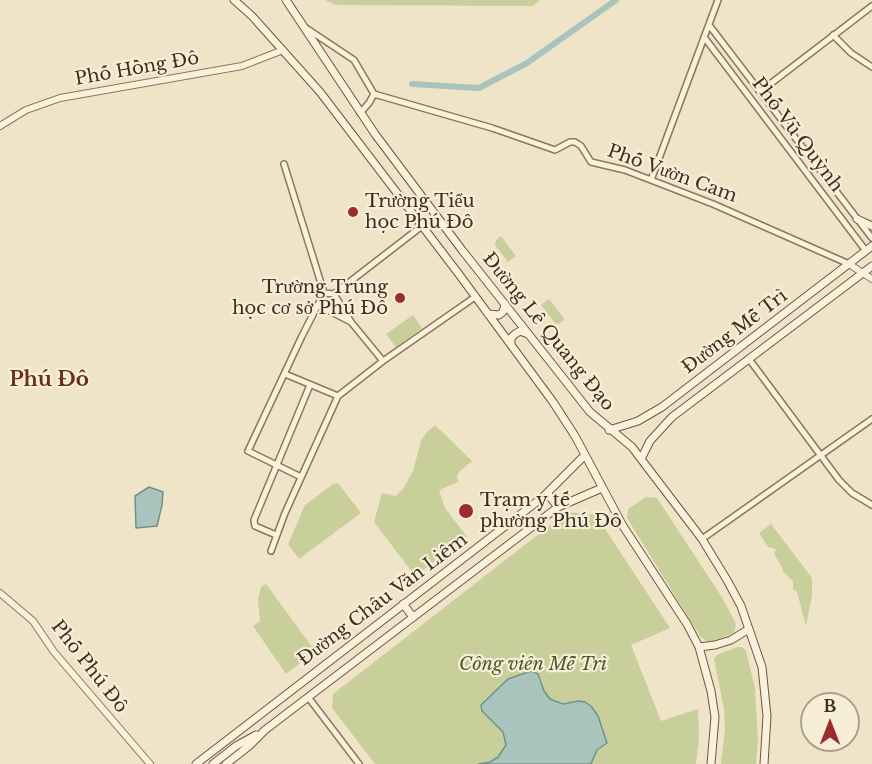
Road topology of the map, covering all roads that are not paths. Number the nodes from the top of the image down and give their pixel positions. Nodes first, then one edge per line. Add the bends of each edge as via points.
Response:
1 (234, 0) edge
2 (286, 0) edge
3 (718, 0) edge
4 (872, 6) edge
5 (710, 25) junction
6 (304, 27) junction
7 (833, 35) junction
8 (704, 37) junction
9 (282, 50) junction
10 (872, 67) edge
11 (761, 91) junction
12 (374, 94) junction
13 (360, 113) junction
14 (0, 126) edge
15 (284, 164) dead end
16 (651, 180) junction
17 (857, 219) junction
18 (422, 226) junction
19 (872, 226) edge
20 (872, 238) edge
21 (869, 248) edge
22 (872, 257) edge
23 (849, 264) junction
24 (872, 266) edge
25 (863, 273) junction
26 (872, 279) edge
27 (324, 293) junction
28 (334, 294) junction
29 (475, 297) junction
30 (505, 304) junction
31 (318, 305) junction
32 (488, 314) junction
33 (351, 322) junction
34 (528, 334) junction
35 (511, 346) junction
36 (749, 359) junction
37 (383, 361) junction
38 (285, 374) junction
39 (310, 385) junction
40 (338, 396) junction
41 (662, 407) junction
42 (671, 418) junction
43 (872, 418) edge
44 (609, 430) junction
45 (821, 454) junction
46 (584, 456) junction
47 (641, 459) junction
48 (276, 466) junction
49 (301, 477) junction
50 (602, 488) junction
51 (547, 493) junction
52 (872, 505) edge
53 (558, 507) junction
54 (276, 535) junction
55 (702, 539) junction
56 (271, 551) dead end
57 (0, 593) edge
58 (402, 604) junction
59 (413, 617) junction
60 (749, 629) junction
61 (699, 647) junction
62 (308, 697) junction
63 (265, 730) junction
64 (150, 764) edge
65 (196, 764) edge
66 (213, 764) edge
67 (226, 764) edge
68 (359, 764) edge
69 (711, 764) edge
70 (764, 764) edge

1 - 9 main road, Đường Lê Quang Đạo
2 - 6 main road, Đường Lê Quang Đạo
3 - 5 street
4 - 7 street
5 - 8 street
5 - 11 street, Phố Vũ Quỳnh
6 - 12 street via 354,60
6 - 13 main road, Đường Lê Quang Đạo
7 - 10 street
7 - 11 street
8 - 16 street
8 - 21 street, Phố Vũ Quỳnh
9 - 14 street, Phố Hồng Đô via 242,66 60,98 26,110
9 - 18 main road, Đường Lê Quang Đạo via 320,92
11 - 17 street, Phố Vũ Quỳnh
12 - 13 street
12 - 16 street, Phố Vườn Cam via 555,150 575,142 591,162
13 - 30 main road, Đường Lê Quang Đạo
15 - 27 street
16 - 23 street, Phố Vườn Cam
17 - 19 main road
17 - 20 street, Phố Vũ Quỳnh
18 - 28 street
18 - 29 main road, Đường Lê Quang Đạo
21 - 22 street
21 - 23 main road, Đường Mễ Trì
23 - 25 street
23 - 41 main road, Đường Mễ Trì
24 - 25 main road, Đường Mễ Trì
25 - 26 street
25 - 36 main road, Đường Mễ Trì
27 - 28 street
27 - 31 street
28 - 33 street
29 - 32 main road, Đường Lê Quang Đạo
29 - 37 street
30 - 32 main road via 499,315
30 - 34 main road, Đường Lê Quang Đạo
31 - 33 street
31 - 38 street
32 - 35 main road, Đường Lê Quang Đạo
33 - 37 street
34 - 35 main road via 514,334
34 - 44 main road, Đường Lê Quang Đạo
35 - 46 main road, Đường Lê Quang Đạo via 553,402
36 - 42 main road, Đường Mễ Trì
36 - 45 street
37 - 40 street
38 - 39 street
38 - 48 street via 248,451
39 - 40 street
39 - 48 street
40 - 49 street
41 - 42 main road
41 - 44 main road, Đường Mễ Trì via 638,421
42 - 47 main road, Đường Mễ Trì via 650,441
43 - 45 street
44 - 47 main road, Đường Lê Quang Đạo
45 - 52 street via 852,493
45 - 55 street
46 - 50 main road, Đường Lê Quang Đạo
46 - 51 main road, Đường Châu Văn Liêm
47 - 55 main road, Đường Lê Quang Đạo
48 - 49 street
48 - 54 street via 254,520 255,526
49 - 54 street
50 - 53 main road, Đường Châu Văn Liêm
50 - 61 main road, Đường Lê Quang Đạo
51 - 53 main road
51 - 58 main road, Đường Châu Văn Liêm
53 - 59 main road, Đường Châu Văn Liêm
54 - 56 street
55 - 60 main road, Đường Lê Quang Đạo via 741,606
57 - 64 street, Phố Phú Đô via 33,621
58 - 59 main road
58 - 65 main road, Đường Châu Văn Liêm
59 - 62 main road, Đường Châu Văn Liêm
60 - 61 main road via 723,643
60 - 70 main road, Đường Lê Quang Đạo via 766,695
61 - 69 main road, Đường Lê Quang Đạo via 714,710
62 - 63 main road, Đường Châu Văn Liêm
62 - 68 street
63 - 66 main road
63 - 67 main road, Đường Châu Văn Liêm

